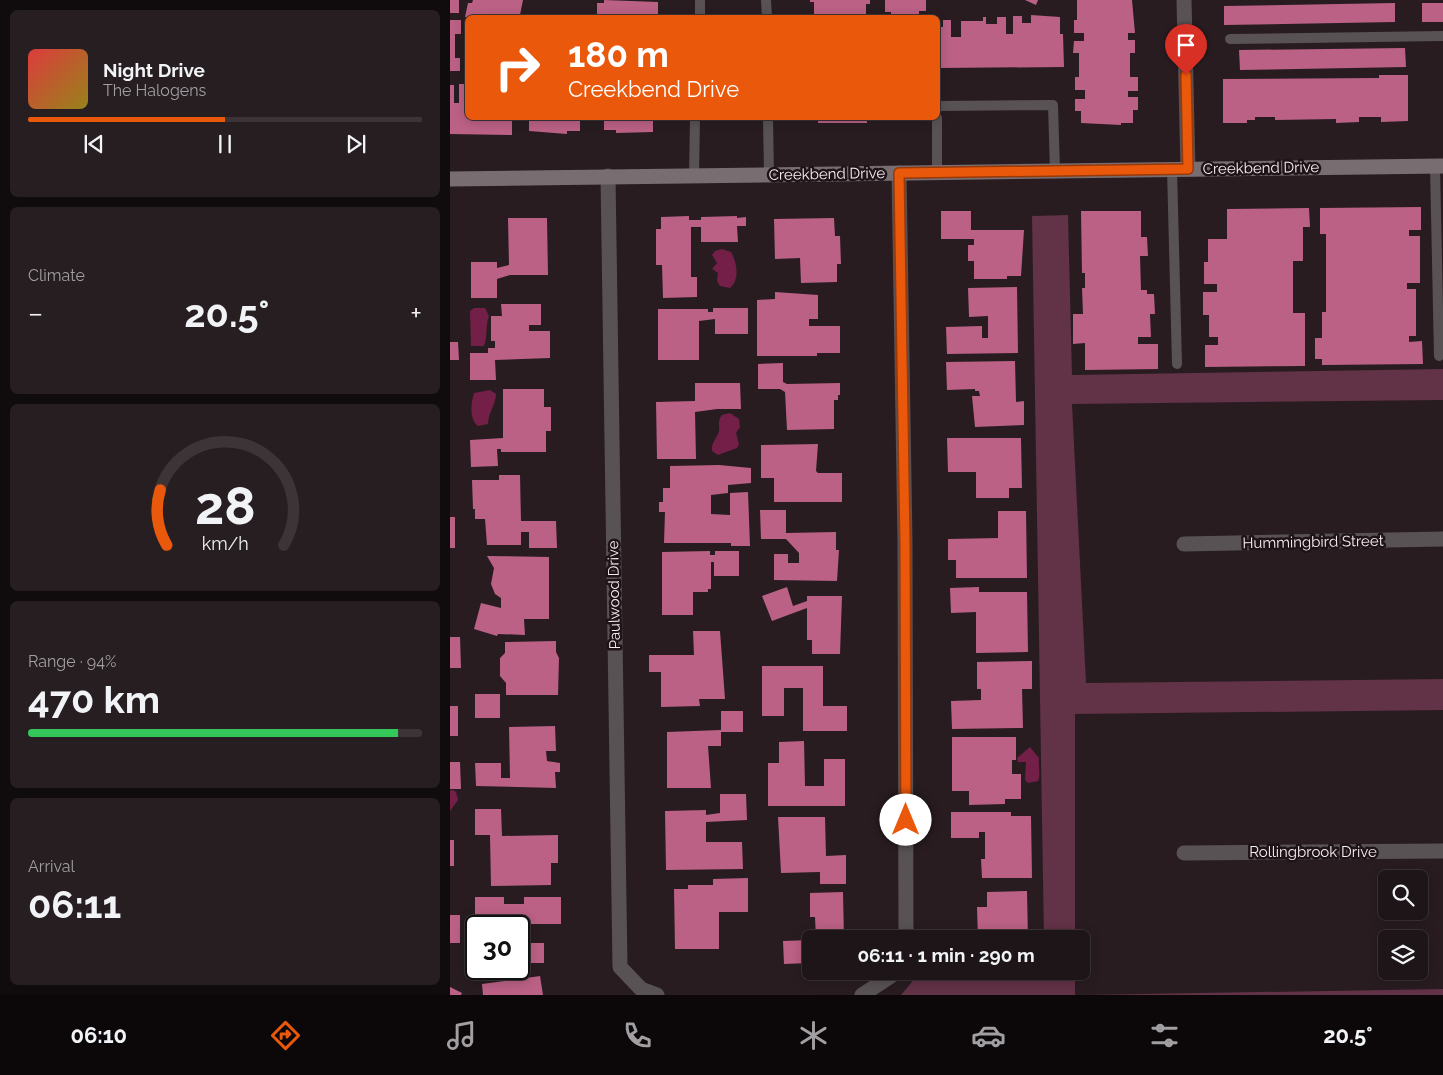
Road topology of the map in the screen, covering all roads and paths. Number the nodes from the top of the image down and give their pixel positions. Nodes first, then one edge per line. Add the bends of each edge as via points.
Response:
1 (700, 0) edge
2 (766, 0) edge
3 (1184, 0) edge
4 (700, 15) edge
5 (767, 15) edge
6 (1443, 36) edge
7 (1230, 39) dead end
8 (940, 106) edge
9 (694, 120) edge
10 (768, 120) edge
11 (937, 120) edge
12 (1439, 166) edge
13 (1172, 169) junction
14 (1188, 169) junction
15 (1055, 171) junction
16 (937, 172) junction
17 (899, 173) junction
18 (769, 175) junction
19 (608, 176) junction
20 (694, 176) junction
21 (450, 179) edge
22 (1439, 356) dead end
23 (1177, 364) dead end
24 (1443, 539) edge
25 (1184, 544) dead end
26 (1443, 851) edge
27 (1184, 853) dead end
28 (906, 930) edge
29 (885, 980) edge
30 (657, 995) edge
31 (862, 995) edge

1 - 4 lane
2 - 5 lane
3 - 14 street
6 - 7 lane
8 - 15 lane via 1053,105
9 - 20 lane
10 - 18 lane
11 - 16 lane
12 - 14 street, Creekbend Drive
12 - 22 lane
13 - 14 street, Creekbend Drive
13 - 15 street, Creekbend Drive
13 - 23 lane
15 - 16 street, Creekbend Drive
16 - 17 street, Creekbend Drive
17 - 18 street, Creekbend Drive
17 - 28 street via 905,542
18 - 20 street, Creekbend Drive
19 - 20 street, Creekbend Drive
19 - 21 street, Creekbend Drive
19 - 30 street, Paulwood Drive via 620,967 642,989
24 - 25 street, Hummingbird Street
26 - 27 street, Rollingbrook Drive
29 - 31 street

